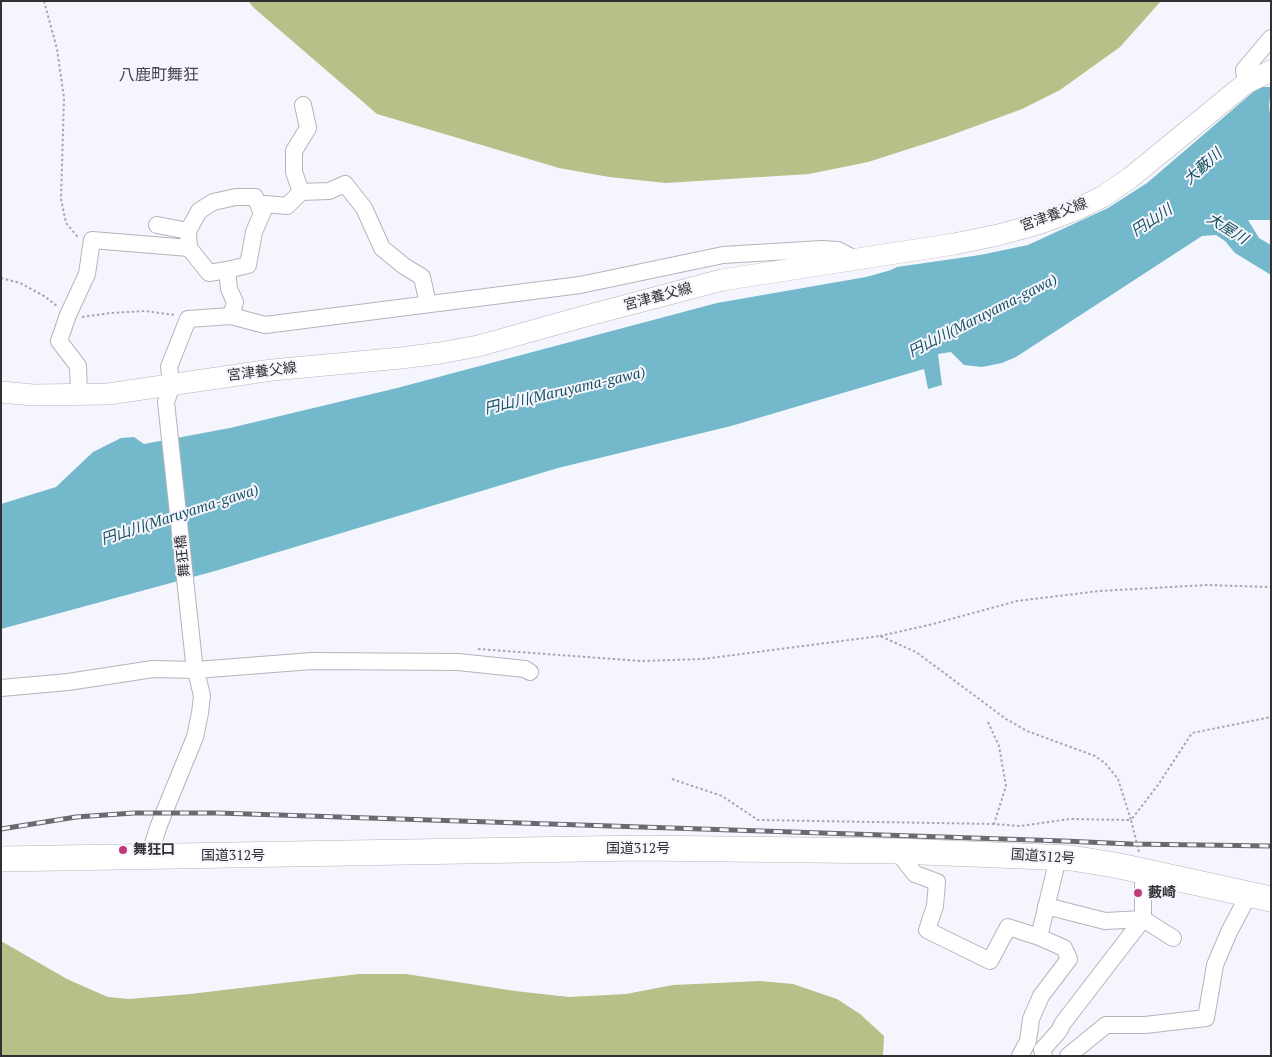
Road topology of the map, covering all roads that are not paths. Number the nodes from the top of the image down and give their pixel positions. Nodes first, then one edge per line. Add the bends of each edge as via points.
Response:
1 (1271, 38) edge
2 (1268, 72) edge
3 (1246, 84) junction
4 (303, 104) dead end
5 (301, 192) junction
6 (262, 213) junction
7 (157, 225) dead end
8 (188, 231) junction
9 (189, 248) junction
10 (857, 260) junction
11 (227, 270) junction
12 (428, 304) junction
13 (231, 316) junction
14 (172, 385) junction
15 (1, 392) edge
16 (78, 395) junction
17 (195, 666) junction
18 (530, 672) dead end
19 (1, 688) edge
20 (897, 851) junction
21 (149, 856) junction
22 (1058, 858) junction
23 (1, 859) edge
24 (1143, 871) junction
25 (1260, 896) edge
26 (1046, 906) junction
27 (1143, 919) junction
28 (1039, 937) junction
29 (1173, 938) dead end
30 (1020, 1056) edge
31 (1044, 1056) edge
32 (1068, 1056) edge

1 - 3 street via 1244,70
2 - 3 main road, 宮津養父線
3 - 10 main road, 宮津養父線 via 1130,178 1073,211 989,237
4 - 5 street via 308,128 294,151 294,172
5 - 6 street via 287,206 266,204
5 - 12 street via 329,191 345,184 364,208 382,248 422,277
6 - 8 street via 255,197 213,202 199,211
6 - 11 street via 254,232 248,265
7 - 8 street
8 - 9 street
9 - 11 street via 209,273
9 - 16 street via 92,240 88,274 59,341 78,366
10 - 12 street via 838,250 822,249 723,255 580,286
10 - 14 main road, 宮津養父線 via 722,280 468,348
11 - 13 street via 235,302
12 - 13 street via 265,325
13 - 14 street, 舞狂橋 via 188,319 169,367
14 - 16 main road, 宮津養父線
14 - 17 street, 舞狂橋 via 166,402
15 - 16 main road, 宮津養父線
17 - 18 street via 312,661 458,662
17 - 19 street
17 - 21 street, 舞狂橋 via 202,696 195,737
20 - 21 highway, 国道312号 via 639,848
20 - 22 highway, 国道312号
20 - 28 street via 914,874 937,882 935,906 927,930 990,961 1008,927
21 - 23 highway, 国道312号
22 - 24 highway, 国道312号
22 - 26 street
24 - 25 highway, 国道312号
24 - 27 street
25 - 32 street via 1229,932 1215,965 1206,1018 1145,1025 1106,1025
26 - 27 street via 1104,921
26 - 28 street
27 - 29 street
27 - 31 street via 1042,1050
28 - 30 street via 1064,948 1069,959 1041,996 1031,1019 1028,1041

